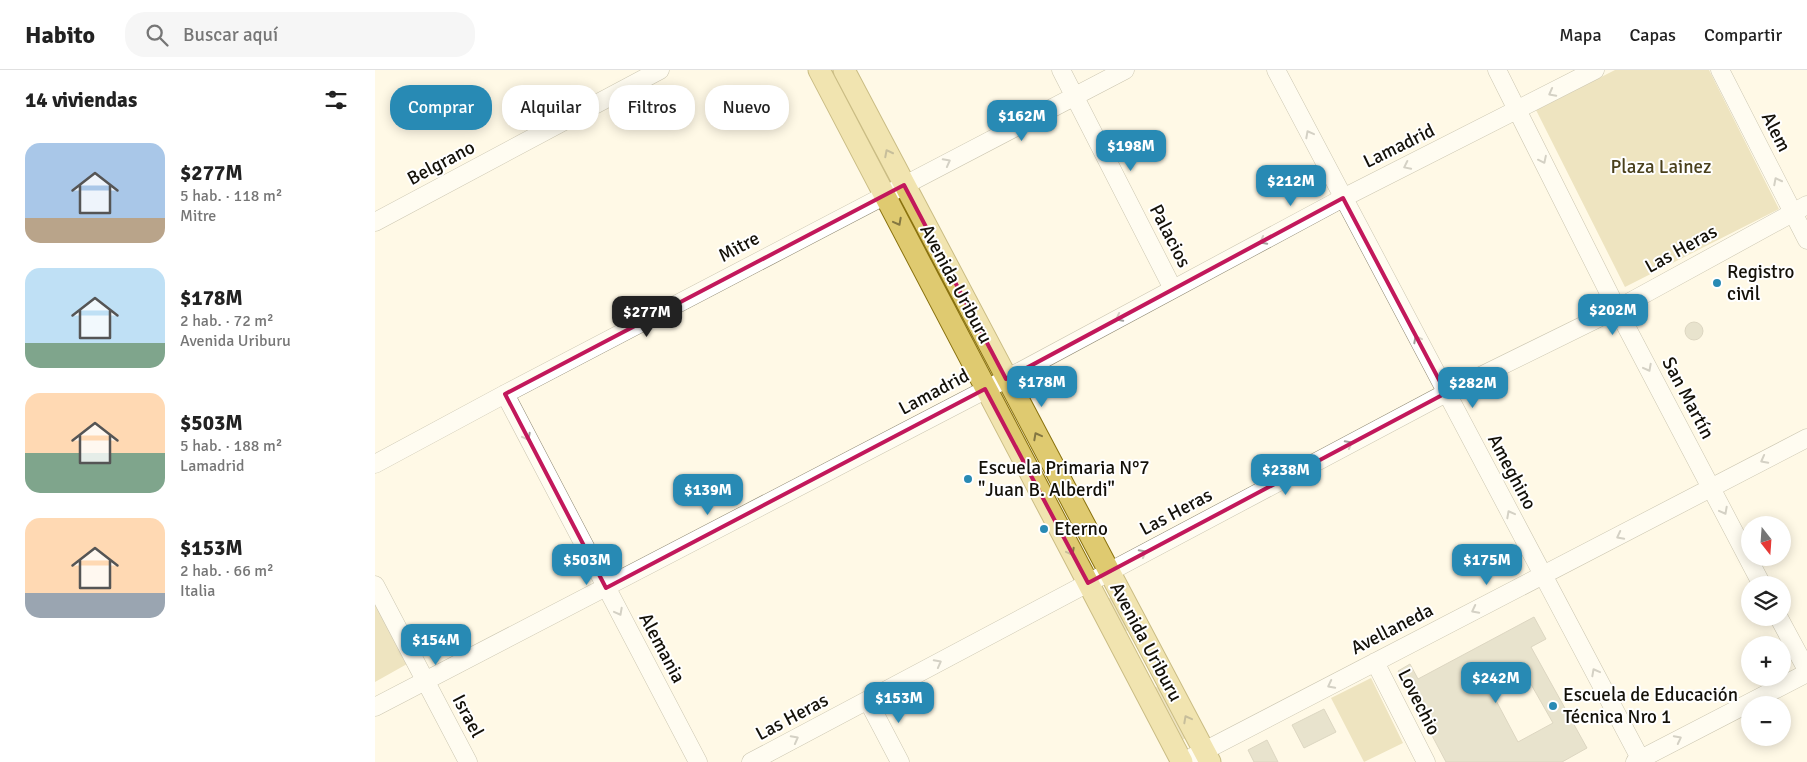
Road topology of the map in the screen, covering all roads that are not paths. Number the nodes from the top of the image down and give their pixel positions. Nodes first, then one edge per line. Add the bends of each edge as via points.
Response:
1 (660, 70) edge
2 (819, 70) edge
3 (844, 70) edge
4 (1061, 70) edge
5 (1125, 70) edge
6 (1276, 70) edge
7 (1497, 70) edge
8 (1595, 70) edge
9 (1720, 70) edge
10 (1074, 96) junction
11 (1518, 111) junction
12 (904, 185) junction
13 (884, 196) junction
14 (1343, 198) junction
15 (1800, 208) edge
16 (375, 222) edge
17 (1807, 240) edge
18 (1173, 289) junction
19 (1617, 309) junction
20 (1006, 378) junction
21 (985, 389) junction
22 (1446, 393) junction
23 (505, 394) junction
24 (1807, 438) edge
25 (375, 464) edge
26 (1711, 488) junction
27 (1109, 571) junction
28 (1544, 575) junction
29 (1758, 576) edge
30 (1087, 583) junction
31 (375, 585) edge
32 (606, 588) junction
33 (1783, 626) edge
34 (1375, 662) junction
35 (1807, 671) edge
36 (425, 681) junction
37 (868, 700) junction
38 (375, 707) edge
39 (1207, 756) edge
40 (1639, 761) edge
41 (468, 762) edge
42 (698, 762) edge
43 (751, 762) edge
44 (900, 762) edge
45 (1182, 762) edge
46 (1426, 762) edge

1 - 16 street, Belgrano
2 - 13 main road, Avenida Uriburu
12 -> 3 main road, Avenida Uriburu
4 - 10 street, Palacios
5 - 10 street, Mitre
14 -> 6 street, Ameghino
7 - 11 street, San Martín
8 -> 11 street, Lamadrid
15 -> 9 street, Alem
12 -> 10 street, Mitre
10 - 18 street, Palacios
11 -> 14 street, Lamadrid
11 -> 19 street, San Martín
12 - 13 street, Mitre
12 - 20 main road, Avenida Uriburu
13 -> 21 main road, Avenida Uriburu
13 - 23 street, Mitre
14 -> 18 street, Lamadrid
22 -> 14 street, Ameghino
15 - 17 street, Alem
15 - 19 street, Las Heras
18 -> 20 street, Lamadrid
19 - 22 street, Las Heras
19 -> 26 street, San Martín
20 - 21 street, Lamadrid
27 -> 20 main road, Avenida Uriburu
21 -> 30 main road, Avenida Uriburu
21 - 32 street, Lamadrid
27 -> 22 street, Las Heras
28 -> 22 street, Ameghino
23 - 25 street, Mitre
23 -> 32 street, Alemania
24 -> 26 street, Avellaneda
26 -> 28 street, Avellaneda
26 -> 29 street, San Martín
27 - 30 street, Las Heras
39 -> 27 main road, Avenida Uriburu
28 -> 34 street, Avellaneda
40 -> 28 street, Ameghino
37 -> 30 street, Las Heras
30 - 45 main road, Avenida Uriburu
31 - 36 street, Israel
32 - 36 street, Lamadrid
32 -> 42 street, Alemania
33 - 35 street
34 -> 39 street, Avellaneda
34 - 46 street, Lovechio
40 -> 35 street
36 - 38 street, Lamadrid
36 - 41 street, Israel
43 -> 37 street, Las Heras
37 - 44 street
39 - 45 street, Avellaneda

